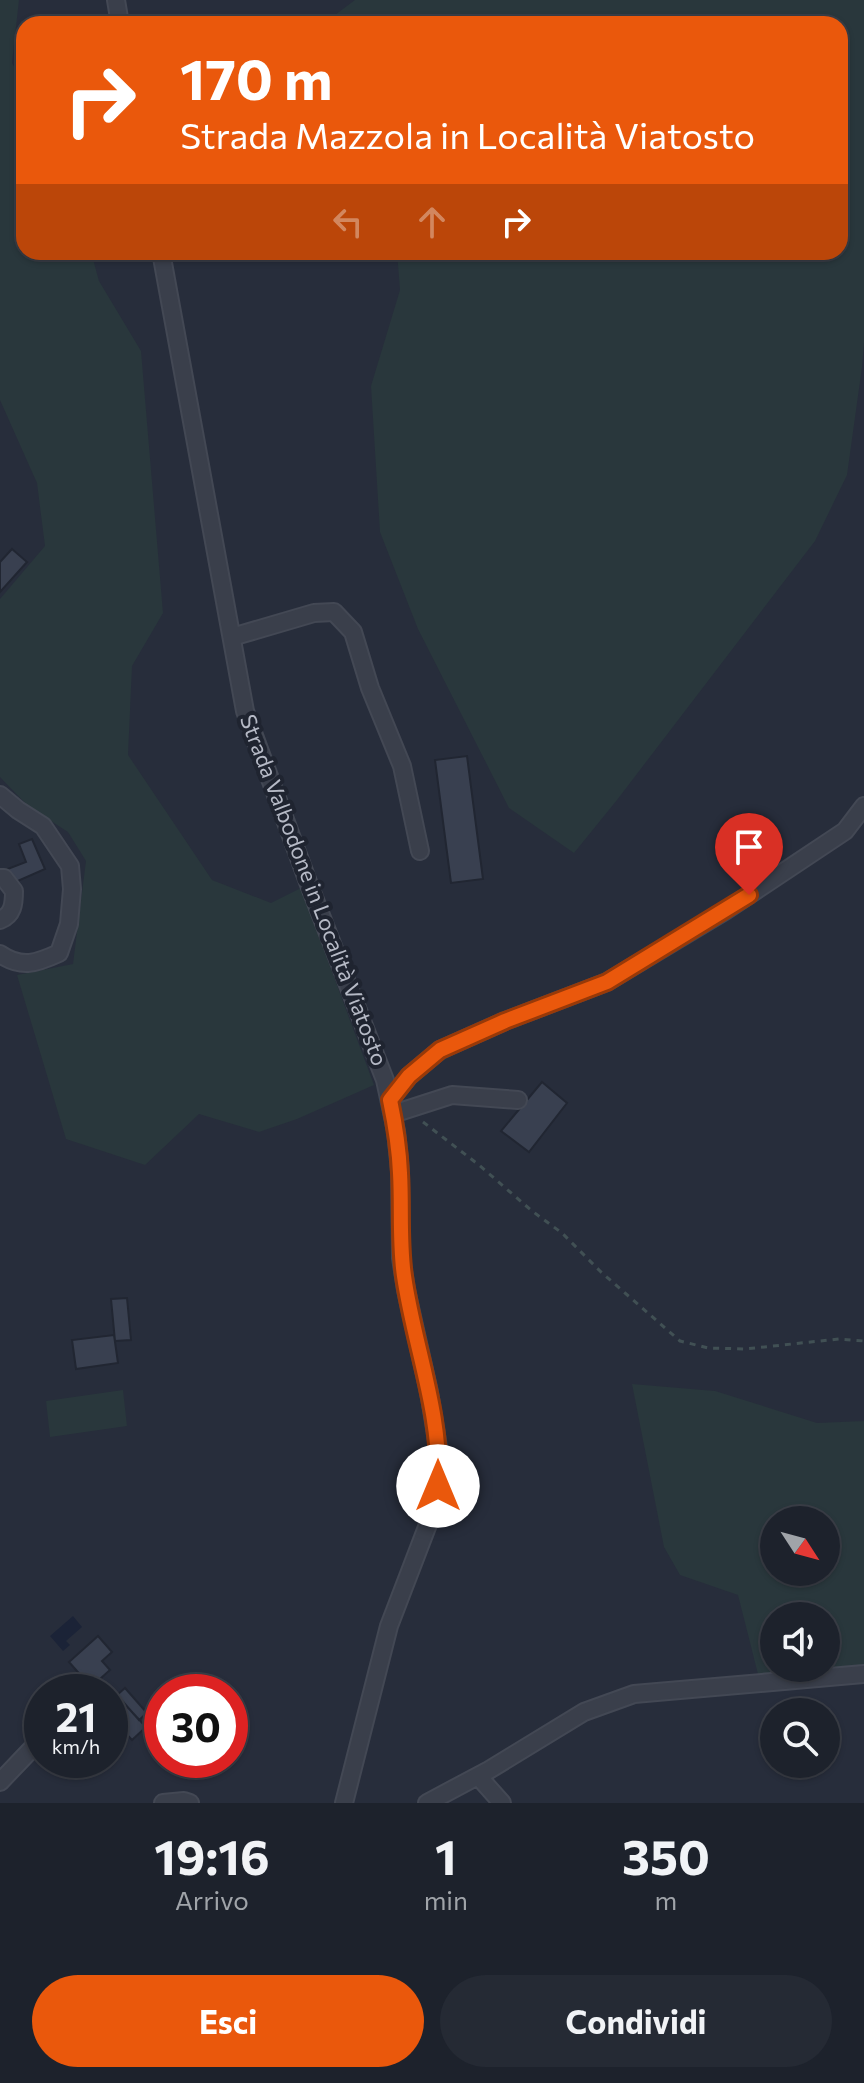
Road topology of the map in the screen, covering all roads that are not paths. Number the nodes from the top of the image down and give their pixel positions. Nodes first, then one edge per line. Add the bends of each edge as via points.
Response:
1 (162, 260) edge
2 (232, 637) junction
3 (0, 795) edge
4 (864, 806) edge
5 (420, 851) dead end
6 (0, 878) edge
7 (0, 920) edge
8 (0, 954) edge
9 (518, 1100) dead end
10 (395, 1108) junction
11 (864, 1674) edge
12 (24, 1757) edge
13 (478, 1776) junction
14 (0, 1782) edge
15 (163, 1803) edge
16 (190, 1803) edge
17 (344, 1803) edge
18 (427, 1803) edge
19 (502, 1803) edge

1 - 2 street, Strada Valbodone in Località Viatosto
2 - 5 street via 334,612 353,632 402,766
2 - 10 street, Strada Valbodone in Località Viatosto via 253,735
3 - 8 street via 43,826 70,866 72,889 69,924 59,953 36,964 11,962
4 - 10 street via 845,831 607,982 440,1050 409,1076
6 - 7 street via 14,891 14,907
9 - 10 street via 452,1095
10 - 17 street, Strada Valbodone in Località Viatosto via 401,1258 440,1459 432,1514 389,1626
11 - 13 street via 634,1694 584,1712
12 - 14 street
13 - 18 street
13 - 19 street
15 - 16 street

